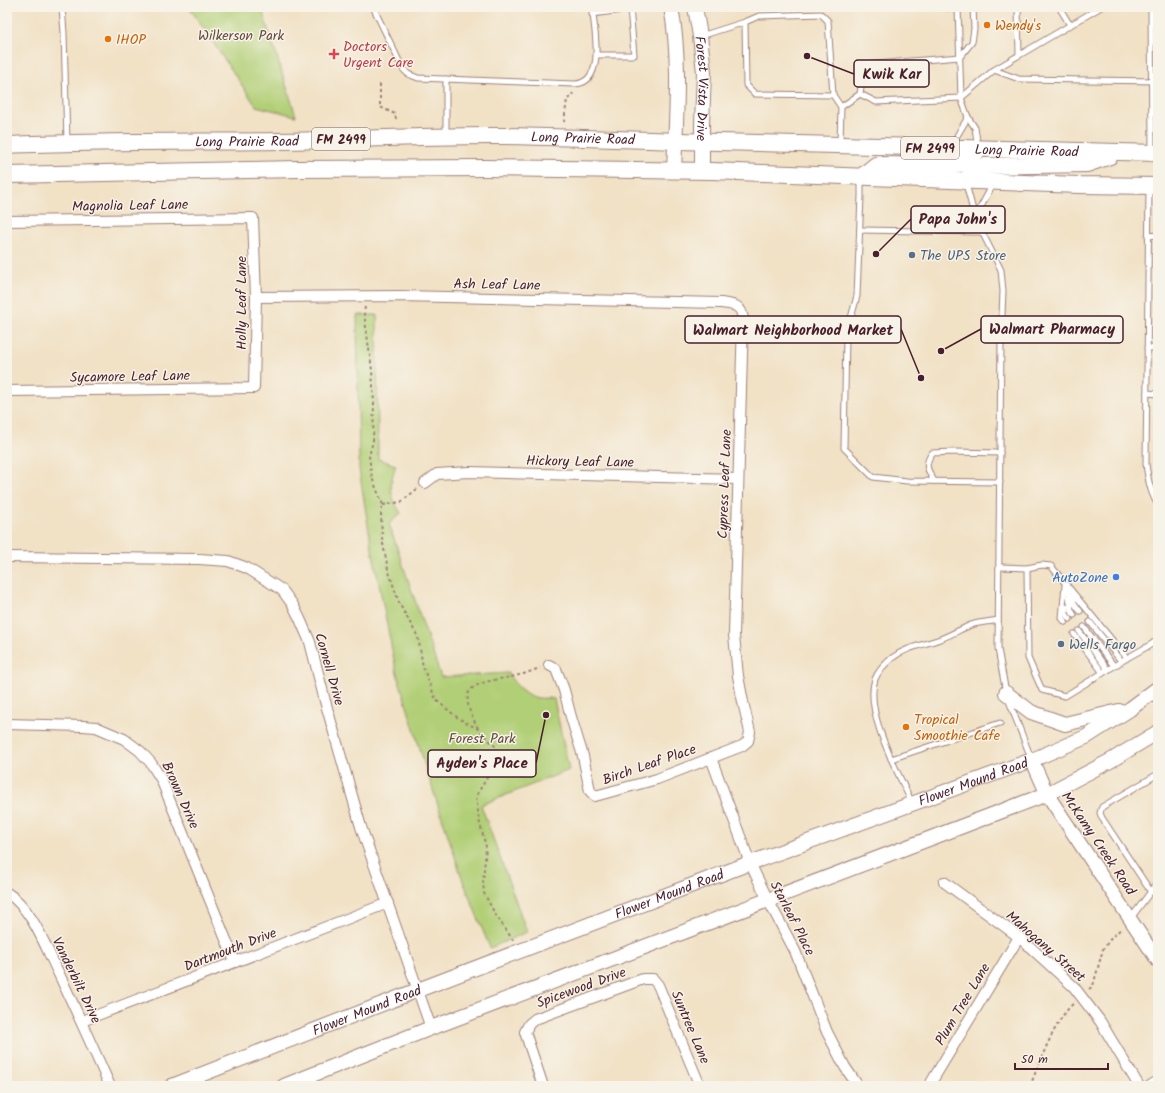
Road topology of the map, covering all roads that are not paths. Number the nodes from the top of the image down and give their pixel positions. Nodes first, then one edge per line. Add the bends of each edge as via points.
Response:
1 (62, 7) edge
2 (373, 7) edge
3 (592, 7) edge
4 (671, 7) edge
5 (695, 7) edge
6 (948, 7) edge
7 (973, 7) edge
8 (1018, 7) edge
9 (1060, 7) edge
10 (1101, 7) edge
11 (1151, 7) edge
12 (630, 8) edge
13 (958, 8) edge
14 (592, 14) junction
15 (745, 22) junction
16 (1070, 25) junction
17 (700, 36) junction
18 (597, 55) junction
19 (1019, 55) junction
20 (960, 57) junction
21 (994, 70) junction
22 (446, 79) junction
23 (1152, 81) junction
24 (1158, 81) edge
25 (860, 94) junction
26 (833, 95) junction
27 (961, 98) junction
28 (841, 107) junction
29 (968, 117) junction
30 (446, 137) junction
31 (675, 141) junction
32 (67, 142) junction
33 (702, 142) junction
34 (7, 145) edge
35 (840, 146) junction
36 (950, 149) junction
37 (979, 150) junction
38 (1121, 152) junction
39 (1155, 153) edge
40 (674, 171) junction
41 (702, 171) junction
42 (7, 175) edge
43 (861, 177) junction
44 (965, 181) junction
45 (994, 182) junction
46 (1153, 186) edge
47 (253, 218) joint
48 (975, 218) junction
49 (7, 221) edge
50 (860, 230) junction
51 (981, 232) junction
52 (1158, 235) edge
53 (1148, 236) junction
54 (256, 297) junction
55 (737, 306) joint
56 (1147, 348) junction
57 (1158, 348) edge
58 (254, 388) joint
59 (7, 392) edge
60 (1147, 393) junction
61 (1158, 394) edge
62 (1000, 453) junction
63 (738, 479) junction
64 (934, 481) junction
65 (1000, 482) junction
66 (425, 483) road end
67 (1158, 505) edge
68 (7, 557) edge
69 (999, 567) junction
70 (1027, 568) junction
71 (1068, 587) junction
72 (1080, 611) dead end
73 (1074, 615) dead end
74 (998, 620) junction
75 (1067, 621) dead end
76 (1090, 622) dead end
77 (1084, 627) dead end
78 (1076, 633) dead end
79 (1158, 639) edge
80 (1127, 658) junction
81 (1121, 661) junction
82 (737, 664) joint
83 (549, 665) road end
84 (1114, 666) junction
85 (1105, 671) junction
86 (1158, 688) edge
87 (1006, 693) junction
88 (1130, 709) junction
89 (1000, 723) dead end
90 (7, 724) edge
91 (1158, 732) edge
92 (711, 758) junction
93 (891, 759) junction
94 (1032, 760) junction
95 (1158, 774) edge
96 (1047, 794) junction
97 (912, 803) junction
98 (750, 863) junction
99 (944, 882) dead end
100 (1158, 882) edge
101 (1151, 892) junction
102 (7, 893) edge
103 (768, 900) junction
104 (388, 903) junction
105 (1131, 919) junction
106 (1020, 937) junction
107 (1158, 960) edge
108 (235, 962) junction
109 (653, 979) joint
110 (418, 990) junction
111 (82, 1021) junction
112 (431, 1028) junction
113 (1158, 1081) edge
114 (110, 1086) edge
115 (172, 1086) edge
116 (284, 1086) edge
117 (543, 1086) edge
118 (700, 1086) edge
119 (858, 1086) edge
120 (929, 1086) edge
121 (1139, 1086) edge
122 (1150, 1086) edge

1 - 32 lane
2 - 22 lane via 403,69 408,74 418,78
3 - 14 lane
4 - 31 main road, Forest Vista Drive via 677,64
5 - 17 main road, Forest Vista Drive
6 - 13 lane
7 - 20 lane via 972,42
8 - 19 lane
9 - 16 lane
10 - 16 lane
11 - 23 lane
12 - 14 lane
12 - 18 lane via 634,55
13 - 20 lane
14 - 18 lane
15 - 17 lane
15 - 26 lane via 746,85 755,94
15 - 26 lane via 759,16 821,14 828,21
16 - 19 lane
17 - 33 main road, Forest Vista Drive via 704,72
18 - 22 lane via 592,74 580,84
19 - 21 lane
20 - 25 lane via 864,65
20 - 27 lane
21 - 23 lane via 1019,79
21 - 27 lane
22 - 30 lane
23 - 24 lane
23 - 39 lane
25 - 27 lane via 876,102
25 - 28 lane
26 - 28 lane
27 - 29 lane
28 - 35 lane
29 - 36 lane
29 - 37 lane via 975,128
30 - 31 main road, Long Prairie Road / FM 2499 via 516,136
30 - 32 main road, Long Prairie Road / FM 2499
31 - 33 main road, Long Prairie Road / FM 2499
31 - 40 main road, Forest Vista Drive
32 - 34 main road, Long Prairie Road / FM 2499
33 - 35 main road, Long Prairie Road / FM 2499
33 - 41 main road, Forest Vista Drive
35 - 36 main road, Long Prairie Road / FM 2499
36 - 37 main road, Long Prairie Road / FM 2499
37 - 38 main road, Long Prairie Road / FM 2499
37 - 43 main road via 960,164 876,165
38 - 39 main road, Long Prairie Road / FM 2499
38 - 44 main road via 1087,164 984,166 976,168
40 - 41 main road, Long Prairie Road / FM 2499
40 - 42 main road, Long Prairie Road / FM 2499 via 402,168
41 - 43 main road, Long Prairie Road / FM 2499
43 - 44 main road, Long Prairie Road / FM 2499
43 - 50 lane
44 - 45 main road, Long Prairie Road / FM 2499
44 - 48 lane
45 - 46 main road, Long Prairie Road / FM 2499
45 - 48 lane
46 - 53 lane
47 - 49 street, Magnolia Leaf Lane
47 - 54 street, Holly Leaf Lane
48 - 51 lane
50 - 51 lane
50 - 64 lane via 857,296 846,336 844,448 873,477
51 - 62 lane via 1001,270 1003,291
52 - 53 lane
53 - 56 lane
54 - 55 street, Ash Leaf Lane via 408,296 721,303
54 - 58 street, Holly Leaf Lane
55 - 63 street, Cypress Leaf Lane via 742,311
56 - 57 lane
56 - 60 lane
58 - 59 street, Sycamore Leaf Lane
60 - 61 lane
60 - 67 lane via 1146,464 1148,481
62 - 64 lane via 932,453 927,461 928,470
62 - 65 lane
63 - 66 street, Hickory Leaf Lane via 469,472 437,474
63 - 82 street, Cypress Leaf Lane via 734,635
64 - 65 lane
65 - 69 lane
68 - 104 street, Cornell Drive via 228,561 247,568 282,590 293,605 310,642 349,787
69 - 70 lane
69 - 74 lane
70 - 71 lane via 1051,566
70 - 85 lane via 1028,658 1042,690 1065,696
71 - 72 lane
71 - 73 lane
71 - 75 lane
71 - 80 lane
74 - 87 lane via 998,649
74 - 93 lane via 973,625 907,649 884,665 875,679 873,702
76 - 81 lane
77 - 84 lane
78 - 85 lane
79 - 80 lane
80 - 81 lane
81 - 84 lane
82 - 92 street, Birch Leaf Place via 742,702 750,732 748,740 742,746
83 - 92 street, Birch Leaf Place via 556,669 564,690 590,791 595,796 657,779
84 - 85 lane
86 - 88 main road, Flower Mound Road
87 - 88 main road via 1031,712 1065,724
87 - 94 lane
88 - 94 main road, Flower Mound Road via 1086,736
89 - 93 lane
90 - 108 street, Brown Drive via 96,727 124,739 152,763 161,779
91 - 96 main road via 1110,762
92 - 98 street, Starleaf Place
93 - 97 lane
94 - 96 street, McKamy Creek Road
94 - 97 main road, Flower Mound Road
95 - 101 lane via 1102,807 1100,813
96 - 103 main road
96 - 105 street, McKamy Creek Road
97 - 98 main road, Flower Mound Road
98 - 103 street, Starleaf Place
98 - 110 main road, Flower Mound Road
99 - 106 street, Mahogany Street
100 - 101 lane
101 - 105 lane
102 - 111 street, Vanderbilt Drive via 26,911 38,931
103 - 112 main road
103 - 119 street, Starleaf Place via 795,951 827,1032
104 - 108 street, Dartmouth Drive
104 - 110 street, Cornell Drive
105 - 107 street, McKamy Creek Road
106 - 120 street, Plum Tree Lane
106 - 121 street, Mahogany Street via 1074,987 1100,1021
108 - 111 street, Dartmouth Drive
109 - 117 street, Spicewood Drive via 643,979 535,1019 529,1024 525,1032
109 - 118 street, Suntree Lane via 658,985
110 - 112 street, Cornell Drive
110 - 115 main road, Flower Mound Road
111 - 114 street, Vanderbilt Drive
112 - 116 main road
113 - 122 street

